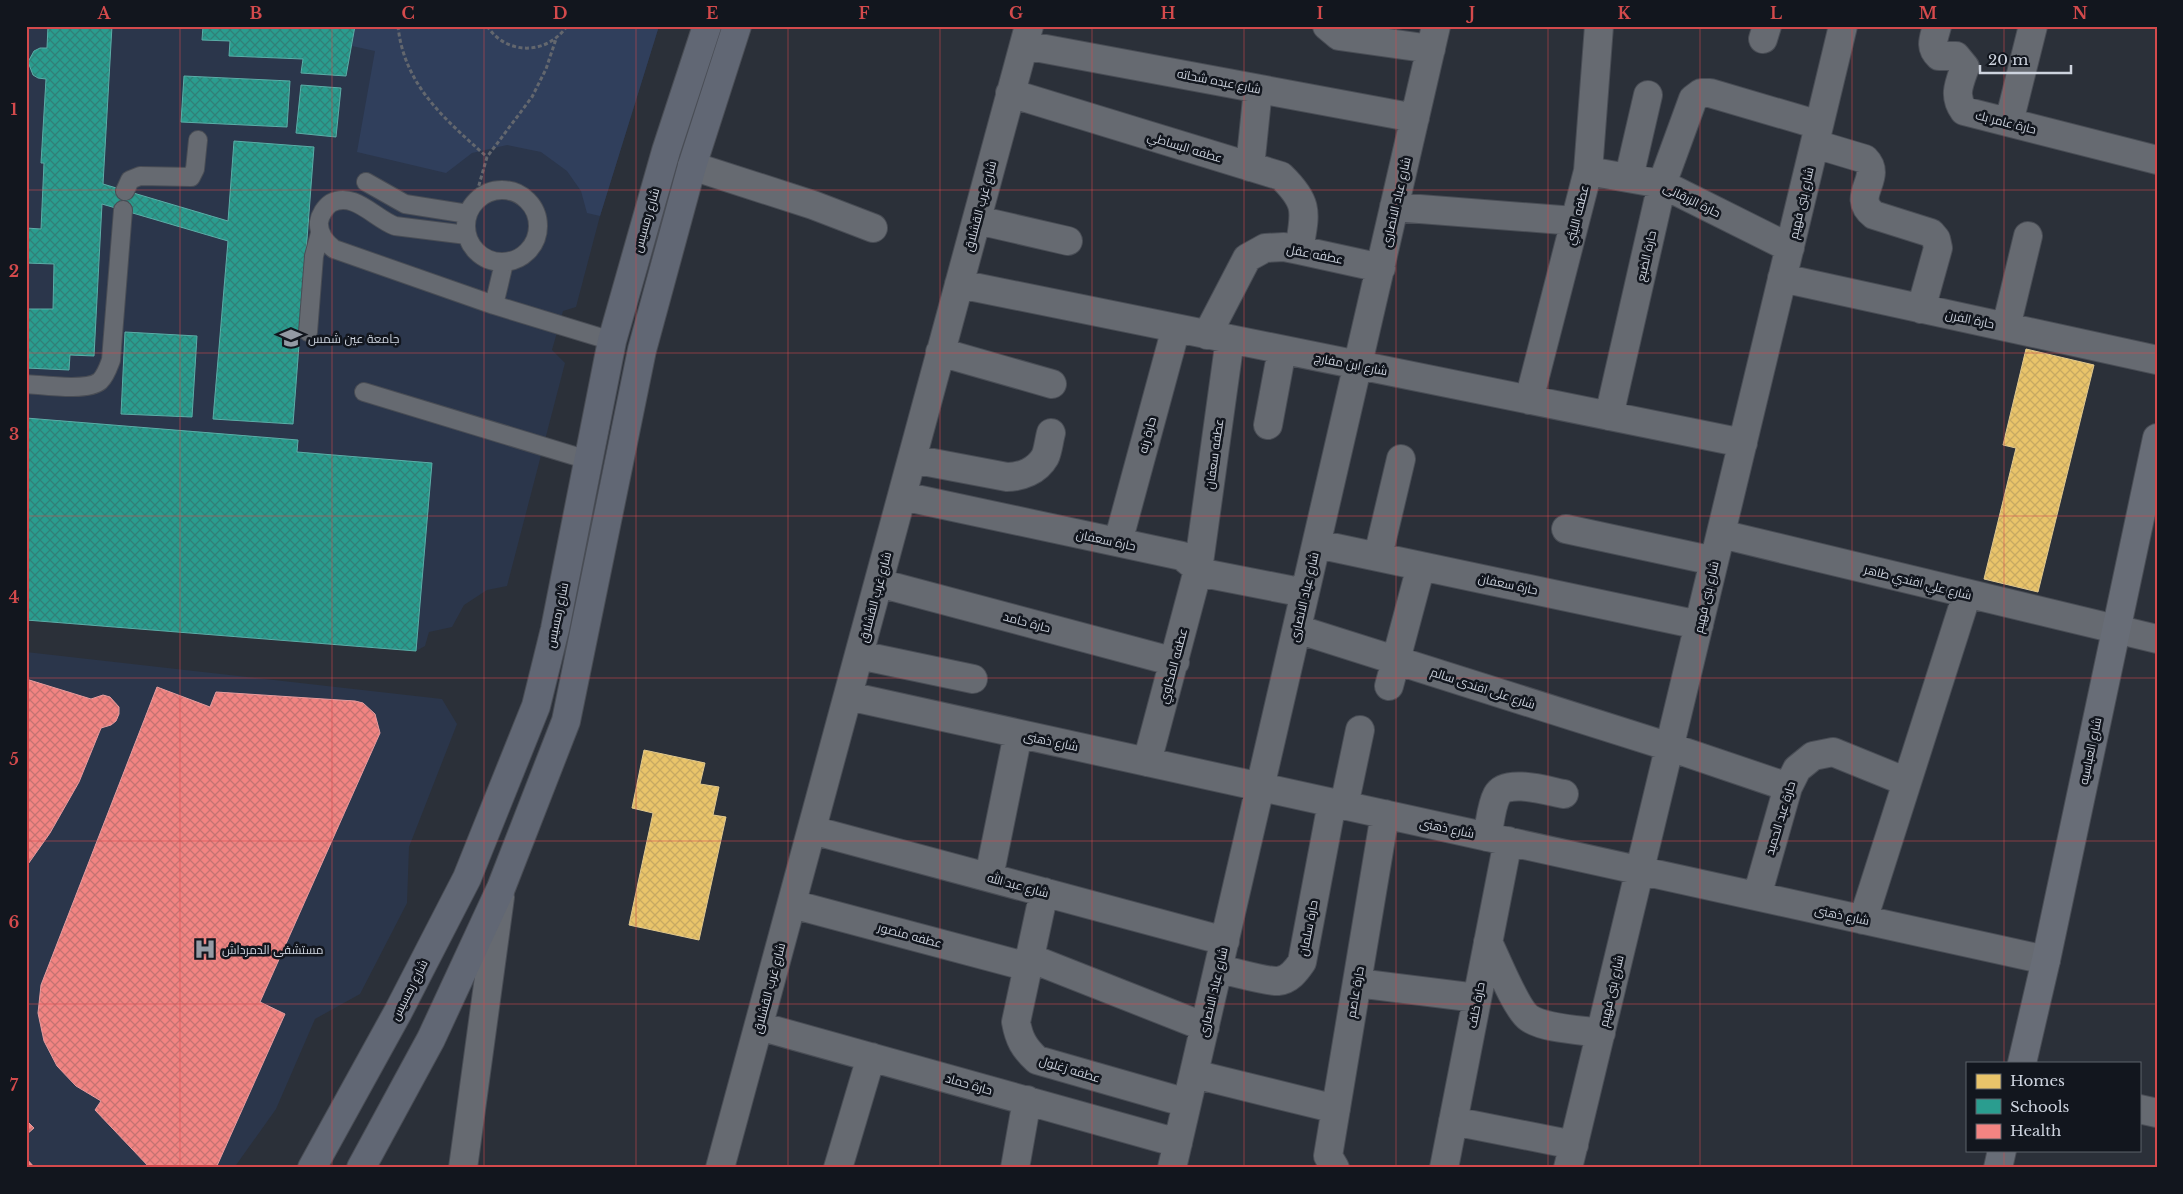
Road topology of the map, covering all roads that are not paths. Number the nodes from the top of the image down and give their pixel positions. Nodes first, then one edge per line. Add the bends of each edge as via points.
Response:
1 (707, 26) edge
2 (737, 26) edge
3 (1327, 26) edge
4 (1599, 26) edge
5 (1843, 26) edge
6 (1937, 26) edge
7 (2033, 26) edge
8 (1026, 36) edge
9 (1434, 38) edge
10 (1258, 89) junction
11 (1010, 92) junction
12 (1648, 95) dead end
13 (1415, 118) junction
14 (2009, 122) junction
15 (1817, 135) junction
16 (198, 140) dead end
17 (2157, 160) edge
18 (692, 166) junction
19 (1250, 167) junction
20 (1588, 171) junction
21 (1629, 177) junction
22 (366, 182) dead end
23 (1662, 184) junction
24 (125, 191) dead end
25 (1394, 207) junction
26 (471, 208) junction
27 (123, 210) dead end
28 (977, 220) junction
29 (1575, 221) junction
30 (873, 228) dead end
31 (320, 233) junction
32 (466, 235) junction
33 (2028, 236) dead end
34 (1068, 241) dead end
35 (1790, 248) junction
36 (1299, 250) junction
37 (504, 263) junction
38 (1381, 268) junction
39 (1782, 278) junction
40 (959, 284) junction
41 (494, 304) junction
42 (1921, 309) junction
43 (2006, 327) junction
44 (1176, 328) junction
45 (308, 332) dead end
46 (1219, 337) junction
47 (612, 341) junction
48 (1282, 350) junction
49 (940, 352) junction
50 (2157, 360) edge
51 (1358, 365) junction
52 (26, 384) edge
53 (1052, 384) dead end
54 (364, 392) dead end
55 (1529, 400) junction
56 (1609, 416) junction
57 (1268, 424) dead end
58 (1051, 433) dead end
59 (2157, 438) edge
60 (1743, 443) junction
61 (912, 459) junction
62 (1401, 459) dead end
63 (588, 460) junction
64 (902, 496) junction
65 (1566, 529) dead end
66 (1721, 534) junction
67 (1118, 542) junction
68 (1317, 544) junction
69 (1378, 556) junction
70 (1714, 561) junction
71 (1421, 566) junction
72 (1198, 570) junction
73 (878, 583) junction
74 (1305, 593) junction
75 (1967, 594) junction
76 (1699, 625) junction
77 (2116, 629) junction
78 (1297, 630) junction
79 (2157, 639) edge
80 (859, 655) junction
81 (1175, 662) junction
82 (1392, 673) junction
83 (973, 679) dead end
84 (848, 696) junction
85 (1360, 730) dead end
86 (1018, 734) junction
87 (1670, 747) junction
88 (1147, 762) junction
89 (1907, 782) junction
90 (1260, 787) junction
91 (1788, 787) junction
92 (1564, 794) dead end
93 (1338, 804) junction
94 (1385, 814) junction
95 (812, 830) junction
96 (1498, 839) junction
97 (1640, 871) junction
98 (989, 877) junction
99 (501, 888) junction
100 (1044, 892) junction
101 (1757, 896) junction
102 (792, 904) junction
103 (1863, 920) junction
104 (1225, 941) junction
105 (1488, 942) junction
106 (2046, 960) junction
107 (1029, 962) junction
108 (1218, 969) junction
109 (1357, 982) junction
110 (1477, 998) junction
111 (759, 1026) junction
112 (1205, 1027) junction
113 (1601, 1033) junction
114 (871, 1057) junction
115 (2022, 1062) edge
116 (1194, 1074) junction
117 (1027, 1100) junction
118 (1187, 1103) junction
119 (1336, 1109) junction
120 (2140, 1109) edge
121 (2157, 1113) edge
122 (1453, 1121) junction
123 (2002, 1152) edge
124 (1175, 1155) edge
125 (1571, 1156) edge
126 (312, 1168) edge
127 (361, 1168) edge
128 (463, 1168) edge
129 (720, 1168) edge
130 (838, 1168) edge
131 (1015, 1168) edge
132 (1335, 1168) edge
133 (1444, 1168) edge
134 (1998, 1168) edge

1 - 47 main road, شارع رمسيس via 666,151
2 - 18 main road
3 - 9 street via 1339,36
4 - 20 street, عطفه الليثي
5 - 15 street, شارع بنى فهيم
6 - 14 street, حارة عامر بك via 1932,44 1934,51 1939,56 1956,56 1965,67 1956,94 1958,104 1964,111
7 - 14 street
8 - 10 street, شارع عبده شحاته
8 - 11 street, شارع غرب القشلاق
9 - 13 street, شارع عباد الانصارى
10 - 13 street, شارع عبده شحاته
10 - 19 street
11 - 19 street, عطفه البساطي
11 - 28 street, شارع غرب القشلاق
12 - 21 street
13 - 25 street, شارع عباد الانصارى
14 - 17 street, حارة عامر بك
15 - 23 street, حارة الضبع via 1710,93 1701,93 1693,99
15 - 35 street, شارع بنى فهيم
15 - 42 street via 1871,165 1863,201 1867,210 1931,233 1936,239 1938,248
16 - 24 lane via 191,177 140,176 130,180
18 - 30 street
18 - 99 main road via 642,350 566,721
19 - 36 street, عطفه البساطي via 1281,176 1297,191 1305,213
20 - 21 street, حارة الزرقانى
20 - 29 street, عطفه الليثي
21 - 23 street, حارة الزرقانى
22 - 26 lane via 405,204
23 - 35 street, حارة الزرقانى
23 - 56 street, حارة الضبع
25 - 29 street
25 - 38 street, شارع عباد الانصارى
26 - 32 lane via 465,225
26 - 37 lane via 486,193 500,190 514,191 526,198 535,210 539,224 537,238 530,250 518,259
27 - 52 lane via 111,360 106,373 99,382 88,387
28 - 34 street
28 - 40 street, شارع غرب القشلاق
29 - 55 street, عطفه الليثي
31 - 32 lane via 319,223 328,205 347,200 358,203 395,226
31 - 41 lane via 334,248
31 - 45 lane via 314,256
32 - 37 lane via 477,253 485,259
33 - 43 street
35 - 39 street, شارع بنى فهيم
36 - 38 street, عطفه عقل
36 - 46 street, عطفه عقل via 1264,248 1247,258
37 - 41 lane
38 - 51 street, شارع عباد الانصارى
39 - 42 street, حارة الفرن
39 - 60 street, شارع بنى فهيم
40 - 44 street, شارع ابن مفارج
40 - 49 street, شارع غرب القشلاق
41 - 47 lane
42 - 43 street, حارة الفرن
43 - 50 street, حارة الفرن
44 - 46 street, شارع ابن مفارج
44 - 67 street, حارة رنه
46 - 48 street, شارع ابن مفارج
46 - 72 street, عطفه سعفان
47 - 63 main road, شارع رمسيس
48 - 51 street, شارع ابن مفارج
48 - 57 street
49 - 53 street
49 - 61 street, شارع غرب القشلاق
51 - 55 street, شارع ابن مفارج
51 - 68 street, شارع عباد الانصارى
54 - 63 lane
55 - 56 street, شارع ابن مفارج
56 - 60 street, شارع ابن مفارج
58 - 61 street via 1045,457 1018,477
59 - 77 main road, شارع العباسيه
60 - 66 street, شارع بنى فهيم
61 - 64 street, شارع غرب القشلاق
62 - 69 street
63 - 126 main road, شارع رمسيس via 555,629 536,706 467,878
64 - 67 street, حارة سعفان
64 - 73 street, شارع غرب القشلاق
65 - 70 street
66 - 70 street, شارع بنى فهيم
66 - 75 street, شارع علي افندي طاهر
67 - 72 street, حارة سعفان via 1182,556
68 - 69 street, حارة سعفان
68 - 74 street, شارع عباد الانصارى
69 - 71 street, حارة سعفان
70 - 76 street, شارع بنى فهيم
71 - 76 street, حارة سعفان
71 - 82 street
72 - 74 street, حارة سعفان
72 - 81 street, عطفه المكاوي
73 - 80 street, شارع غرب القشلاق
73 - 81 street, حارة حامد
74 - 78 street, شارع عباد الانصارى
75 - 77 street, شارع علي افندي طاهر
75 - 89 street
76 - 87 street, شارع بنى فهيم
77 - 79 street, شارع علي افندي طاهر
77 - 106 main road, شارع العباسيه
78 - 82 street, شارع على افندى سالم
78 - 90 street, شارع عباد الانصارى
80 - 83 street
80 - 84 street, شارع غرب القشلاق
81 - 88 street, عطفه المكاوي
82 - 87 street, شارع على افندى سالم
84 - 86 street, شارع ذهنى
84 - 95 street, شارع غرب القشلاق
85 - 93 street, حارة سلمان
86 - 88 street, شارع ذهنى
86 - 98 street
87 - 91 street, شارع على افندى سالم
87 - 97 street, شارع بنى فهيم
88 - 90 street, شارع ذهنى
89 - 91 street, حارة عبد الحميد via 1834,752 1813,756 1797,769
89 - 103 street
90 - 93 street, شارع ذهنى
90 - 104 street, شارع عباد الانصارى
91 - 101 street, حارة عبد الحميد
92 - 96 street, حارة خلف via 1512,785 1502,789 1497,795
93 - 94 street, شارع ذهنى
93 - 108 street, حارة سلمان via 1302,962 1296,972 1277,982
94 - 96 street, شارع ذهنى
94 - 109 street, حارة عاصم
95 - 98 street, شارع عبد الله
95 - 102 street, شارع غرب القشلاق
96 - 97 street, شارع ذهنى
96 - 105 street, حارة خلف
97 - 101 street, شارع ذهنى
97 - 113 street, شارع بنى فهيم
98 - 100 street, شارع عبد الله
99 - 127 main road via 431,1039
99 - 128 street
100 - 104 street, شارع عبد الله
100 - 107 street, عطفه زغلول
101 - 103 street, شارع ذهنى
102 - 107 street, عطفه منصور
102 - 111 street, شارع غرب القشلاق
103 - 106 street, شارع ذهنى
104 - 108 street, شارع عباد الانصارى
105 - 110 street, حارة خلف
105 - 113 street via 1516,1001 1528,1018
106 - 115 main road, شارع العباسيه
107 - 112 street, عطفه منصور
107 - 118 street, عطفه زغلول via 1016,1022 1026,1050 1037,1060
108 - 112 street, شارع عباد الانصارى
109 - 110 street
109 - 119 street, حارة عاصم
110 - 122 street, حارة خلف
111 - 114 street, حارة حماد
111 - 129 street, شارع غرب القشلاق
112 - 116 street, شارع عباد الانصارى
113 - 125 street, شارع بنى فهيم
114 - 117 street, حارة حماد
114 - 130 street
116 - 118 street, شارع عباد الانصارى
116 - 119 street
117 - 124 street, حارة حماد
117 - 131 street
118 - 124 street, شارع عباد الانصارى
119 - 132 street, حارة عاصم via 1328,1156
120 - 121 street
122 - 125 street
122 - 133 street, حارة خلف
123 - 134 main road

